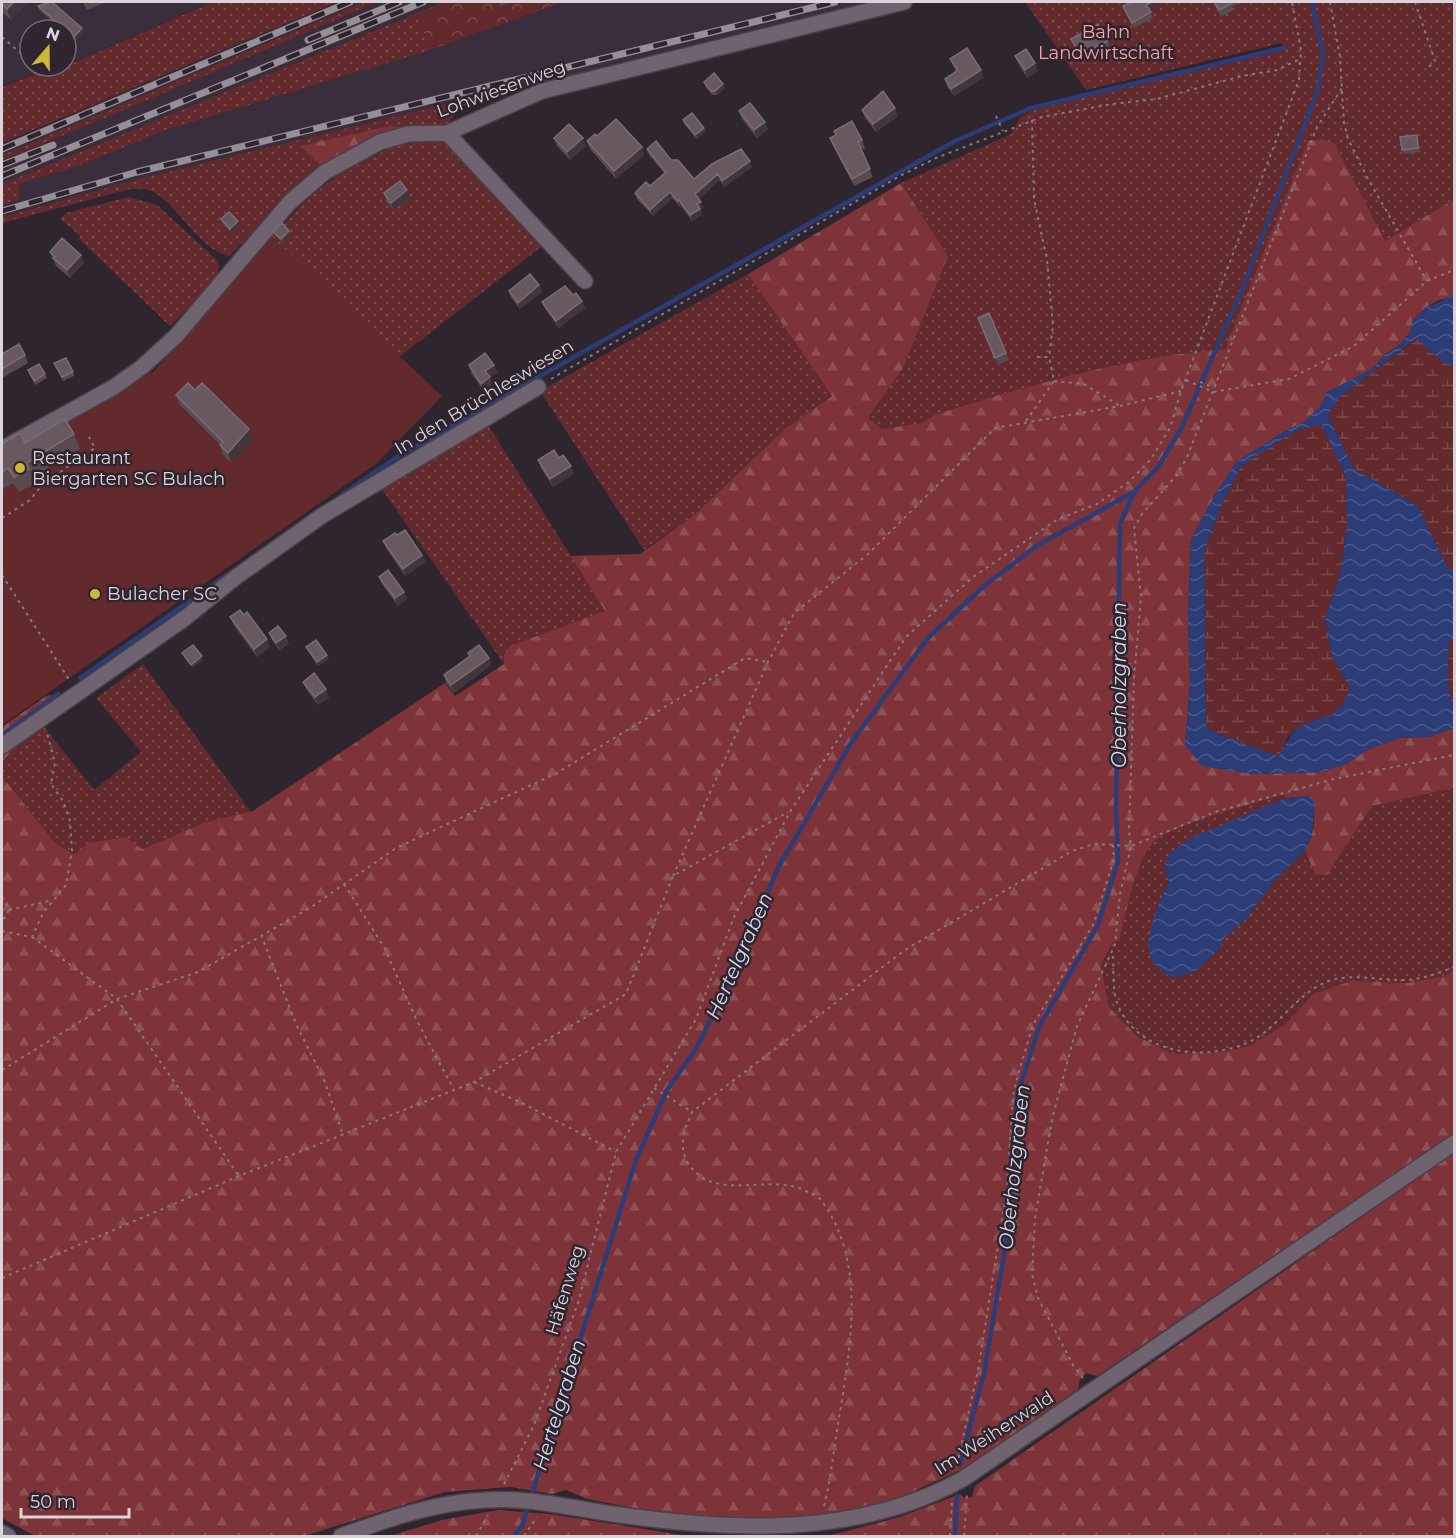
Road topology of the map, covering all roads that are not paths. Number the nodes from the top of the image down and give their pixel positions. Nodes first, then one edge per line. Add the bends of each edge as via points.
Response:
1 (904, 2) edge
2 (447, 133) junction
3 (585, 281) dead end
4 (538, 387) road end
5 (2, 449) edge
6 (2, 746) edge
7 (1455, 1143) edge
8 (2, 1533) edge
9 (8, 1536) edge
10 (341, 1536) edge

1 - 2 street, Lohwiesenweg via 542,91
2 - 3 street
2 - 5 street, Lohwiesenweg via 408,135 380,142 324,172 274,218 176,336 142,367 114,387
4 - 6 street, In den Brüchleswiesen via 323,515
7 - 10 street, Im Weiherwald via 958,1482 901,1507 816,1525 740,1528 496,1499 444,1505
8 - 9 street

